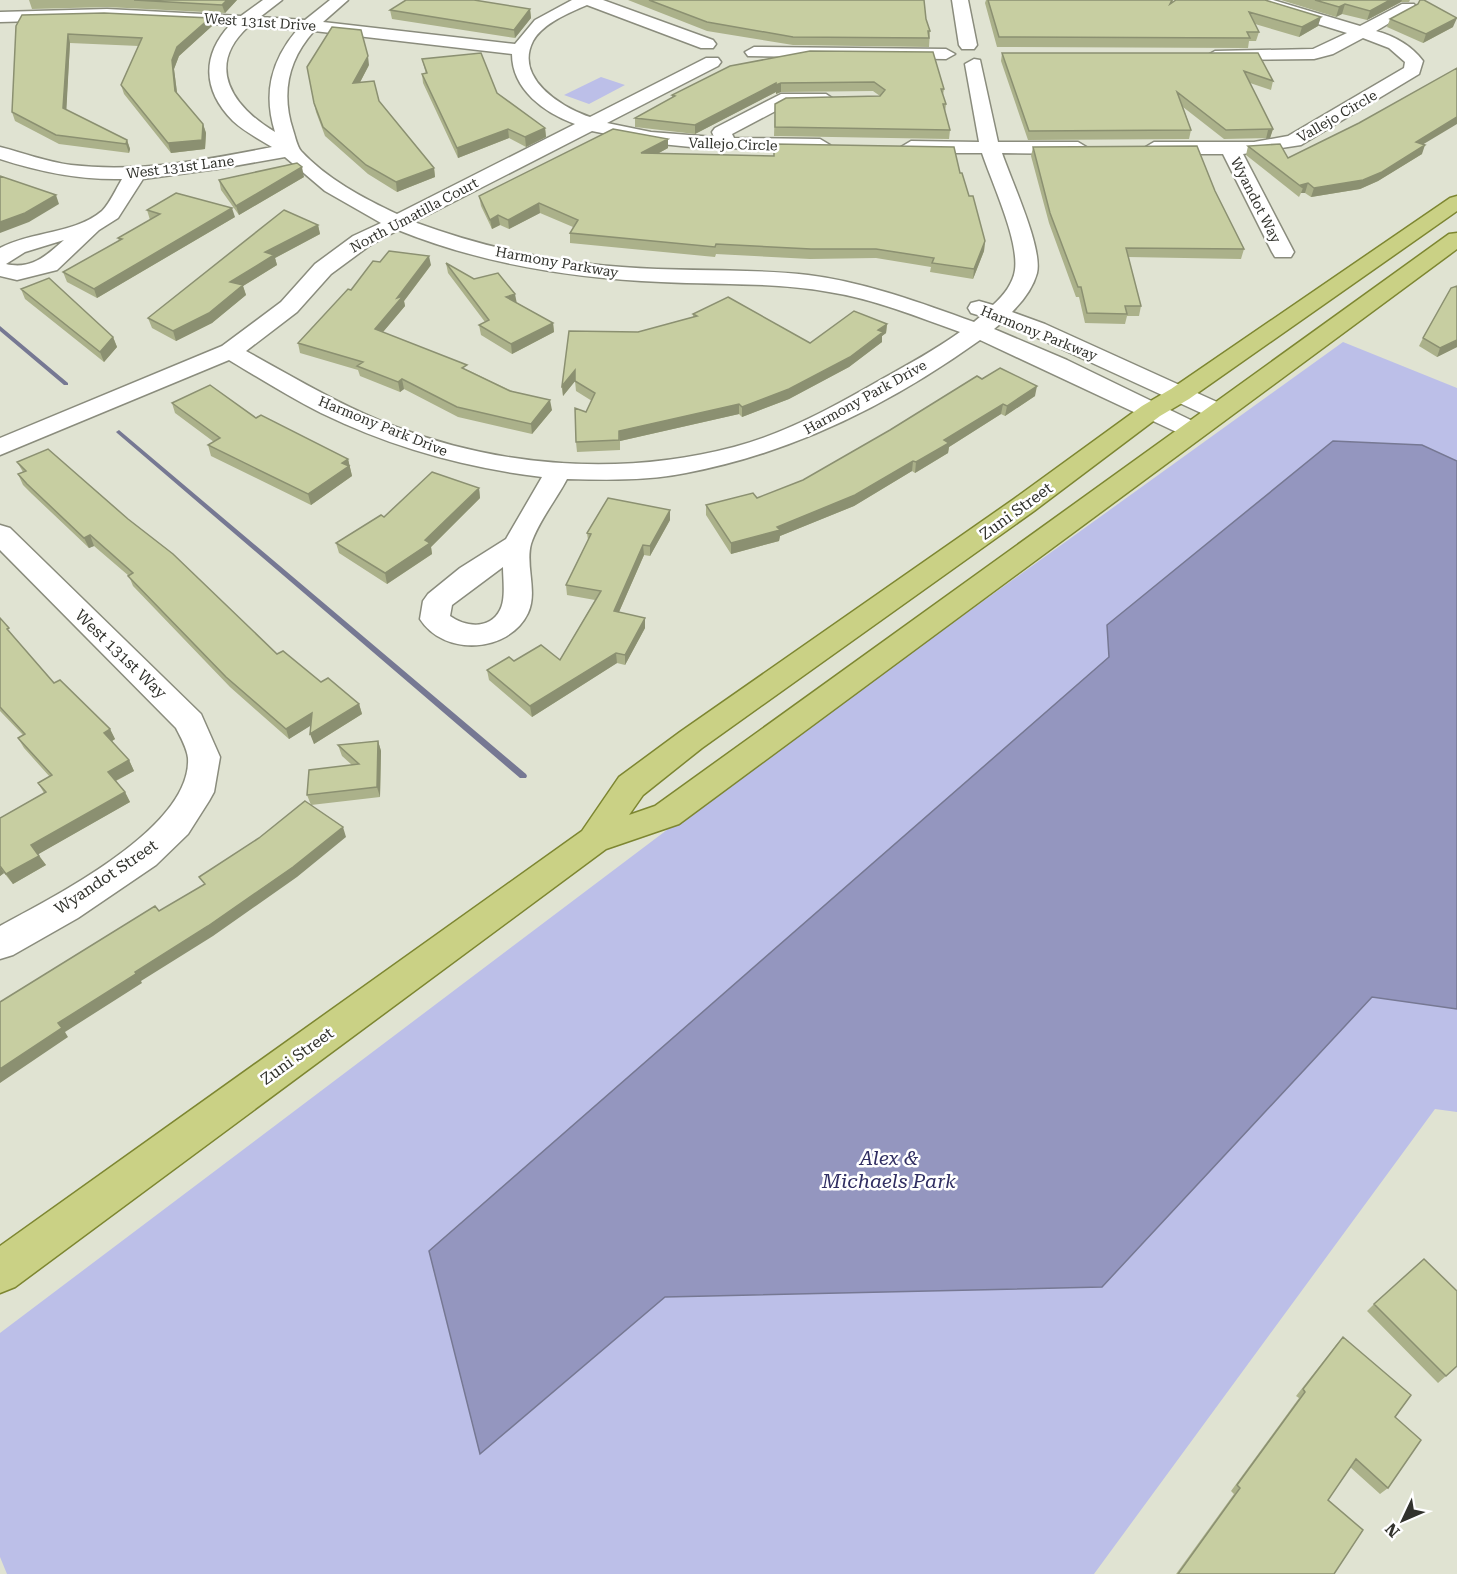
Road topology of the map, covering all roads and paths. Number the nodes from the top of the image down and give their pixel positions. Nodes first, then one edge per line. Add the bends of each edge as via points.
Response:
1 (273, 0) edge
2 (340, 0) edge
3 (587, 0) edge
4 (960, 0) edge
5 (1256, 0) edge
6 (1408, 7) edge
7 (0, 17) edge
8 (246, 21) junction
9 (309, 25) junction
10 (1362, 32) junction
11 (519, 50) junction
12 (979, 54) junction
13 (1197, 56) edge
14 (728, 57) junction
15 (850, 100) edge
16 (588, 124) junction
17 (726, 144) junction
18 (844, 146) edge
19 (890, 146) edge
20 (990, 148) junction
21 (1091, 148) edge
22 (1137, 148) edge
23 (1230, 148) junction
24 (290, 150) junction
25 (0, 153) edge
26 (135, 175) junction
27 (1457, 202) edge
28 (397, 222) junction
29 (92, 226) junction
30 (1457, 239) edge
31 (1283, 252) dead end
32 (0, 260) edge
33 (0, 269) edge
34 (850, 290) junction
35 (996, 313) junction
36 (976, 330) junction
37 (230, 351) junction
38 (1180, 394) junction
39 (1151, 411) junction
40 (1219, 412) junction
41 (1194, 431) junction
42 (0, 447) edge
43 (557, 473) junction
44 (0, 534) edge
45 (517, 545) dead end
46 (197, 793) joint
47 (594, 840) junction
48 (0, 944) edge
49 (0, 1272) edge

1 - 8 street, Harmony Parkway
2 - 9 street
3 - 11 street via 545,21
3 - 14 street
4 - 12 street, Harmony Park Drive
5 - 10 street, Vallejo Circle
6 - 10 street
7 - 8 street, West 131st Drive via 107,14
8 - 9 street, West 131st Drive
8 - 24 street, Harmony Parkway via 223,43 216,63 218,78 237,114 252,129
9 - 11 street, West 131st Drive
9 - 24 street via 293,45 281,70 277,98
10 - 13 street via 1327,50 1306,55
10 - 23 street, Vallejo Circle via 1408,53 1414,65 1409,75 1294,141
11 - 16 street, Vallejo Circle via 527,84 547,102
12 - 14 street, North Umatilla Court via 957,62 946,54
12 - 20 street, Harmony Park Drive
14 - 14 street via 732,42 752,48
14 - 16 street, North Umatilla Court
15 - 17 street via 781,100 722,132
16 - 17 street, Vallejo Circle via 656,139
16 - 28 street, North Umatilla Court
17 - 18 street, Vallejo Circle
19 - 20 street
20 - 21 street
20 - 35 street, Harmony Park Drive via 1027,263 1022,285
22 - 23 street, Vallejo Circle
23 - 31 street, Wyandot Way
24 - 26 street, West 131st Lane
24 - 28 street, Harmony Parkway via 333,188
25 - 26 street, West 131st Lane via 69,171
26 - 29 street via 111,214
27 - 38 main road, Zuni Street
28 - 34 street, Harmony Parkway via 452,242 547,263 618,273 779,280
28 - 37 street, North Umatilla Court via 323,269 289,307
29 - 32 street via 27,244
29 - 33 street via 49,265 17,273
30 - 40 main road, Zuni Street
34 - 35 street, Harmony Parkway via 878,286 906,290
34 - 36 street, Harmony Parkway
35 - 36 street, Harmony Park Drive
35 - 38 street, Harmony Parkway
36 - 39 street, Harmony Parkway
36 - 43 street, Harmony Park Drive via 925,365 831,418 762,446 681,465
37 - 42 street, North Umatilla Court
37 - 43 street, Harmony Park Drive via 332,408 417,443 478,461
38 - 39 main road, Zuni Street
38 - 40 street, Harmony Parkway
39 - 41 street, Harmony Parkway
39 - 47 main road, Zuni Street via 640,779
40 - 41 main road, Zuni Street
41 - 47 main road, Zuni Street via 667,815
43 - 45 street
44 - 46 street, West 131st Way via 190,722 204,756
46 - 48 street, Wyandot Street via 177,826 134,862
47 - 49 main road, Zuni Street

